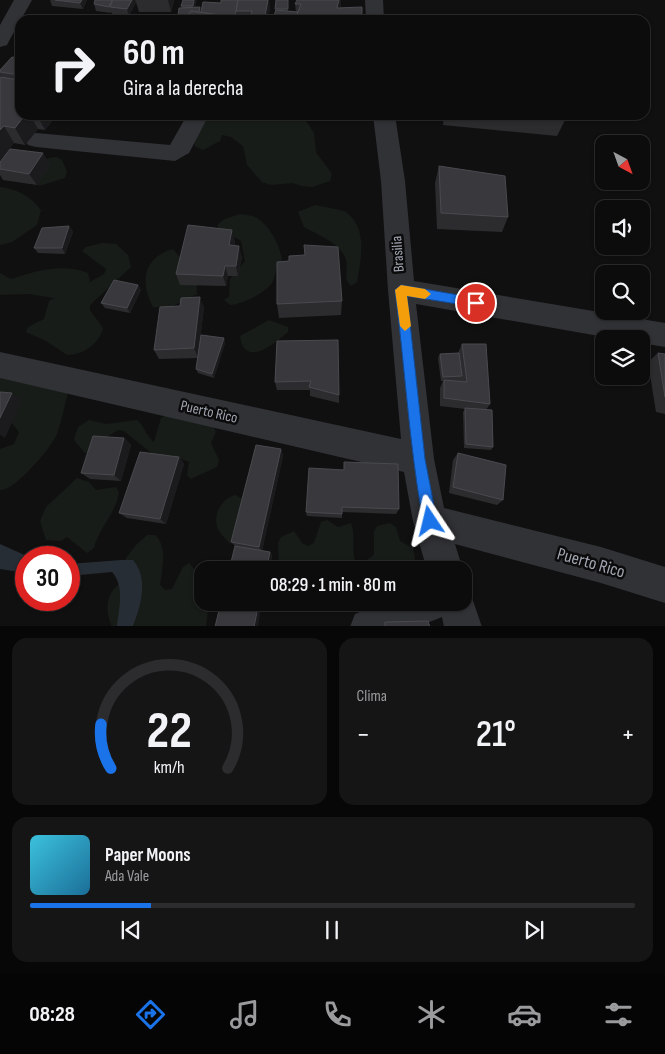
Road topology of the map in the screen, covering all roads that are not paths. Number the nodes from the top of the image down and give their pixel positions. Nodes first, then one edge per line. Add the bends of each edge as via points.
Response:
1 (23, 0) edge
2 (374, 0) edge
3 (376, 15) edge
4 (0, 41) edge
5 (195, 120) edge
6 (385, 120) edge
7 (36, 140) dead end
8 (401, 290) junction
9 (665, 335) edge
10 (0, 365) edge
11 (418, 459) junction
12 (430, 521) junction
13 (443, 561) edge
14 (665, 586) edge
15 (409, 611) edge
16 (459, 611) edge
17 (368, 626) edge
18 (464, 626) edge

1 - 4 street
2 - 3 street
5 - 7 street via 181,148 174,152
6 - 8 street, Brasilia
8 - 9 street
8 - 11 street, Brasilia
10 - 11 street, Puerto Rico
11 - 12 street, Brasilia
12 - 13 street, Brasilia
12 - 14 street, Puerto Rico via 601,565
15 - 17 street
16 - 18 street

